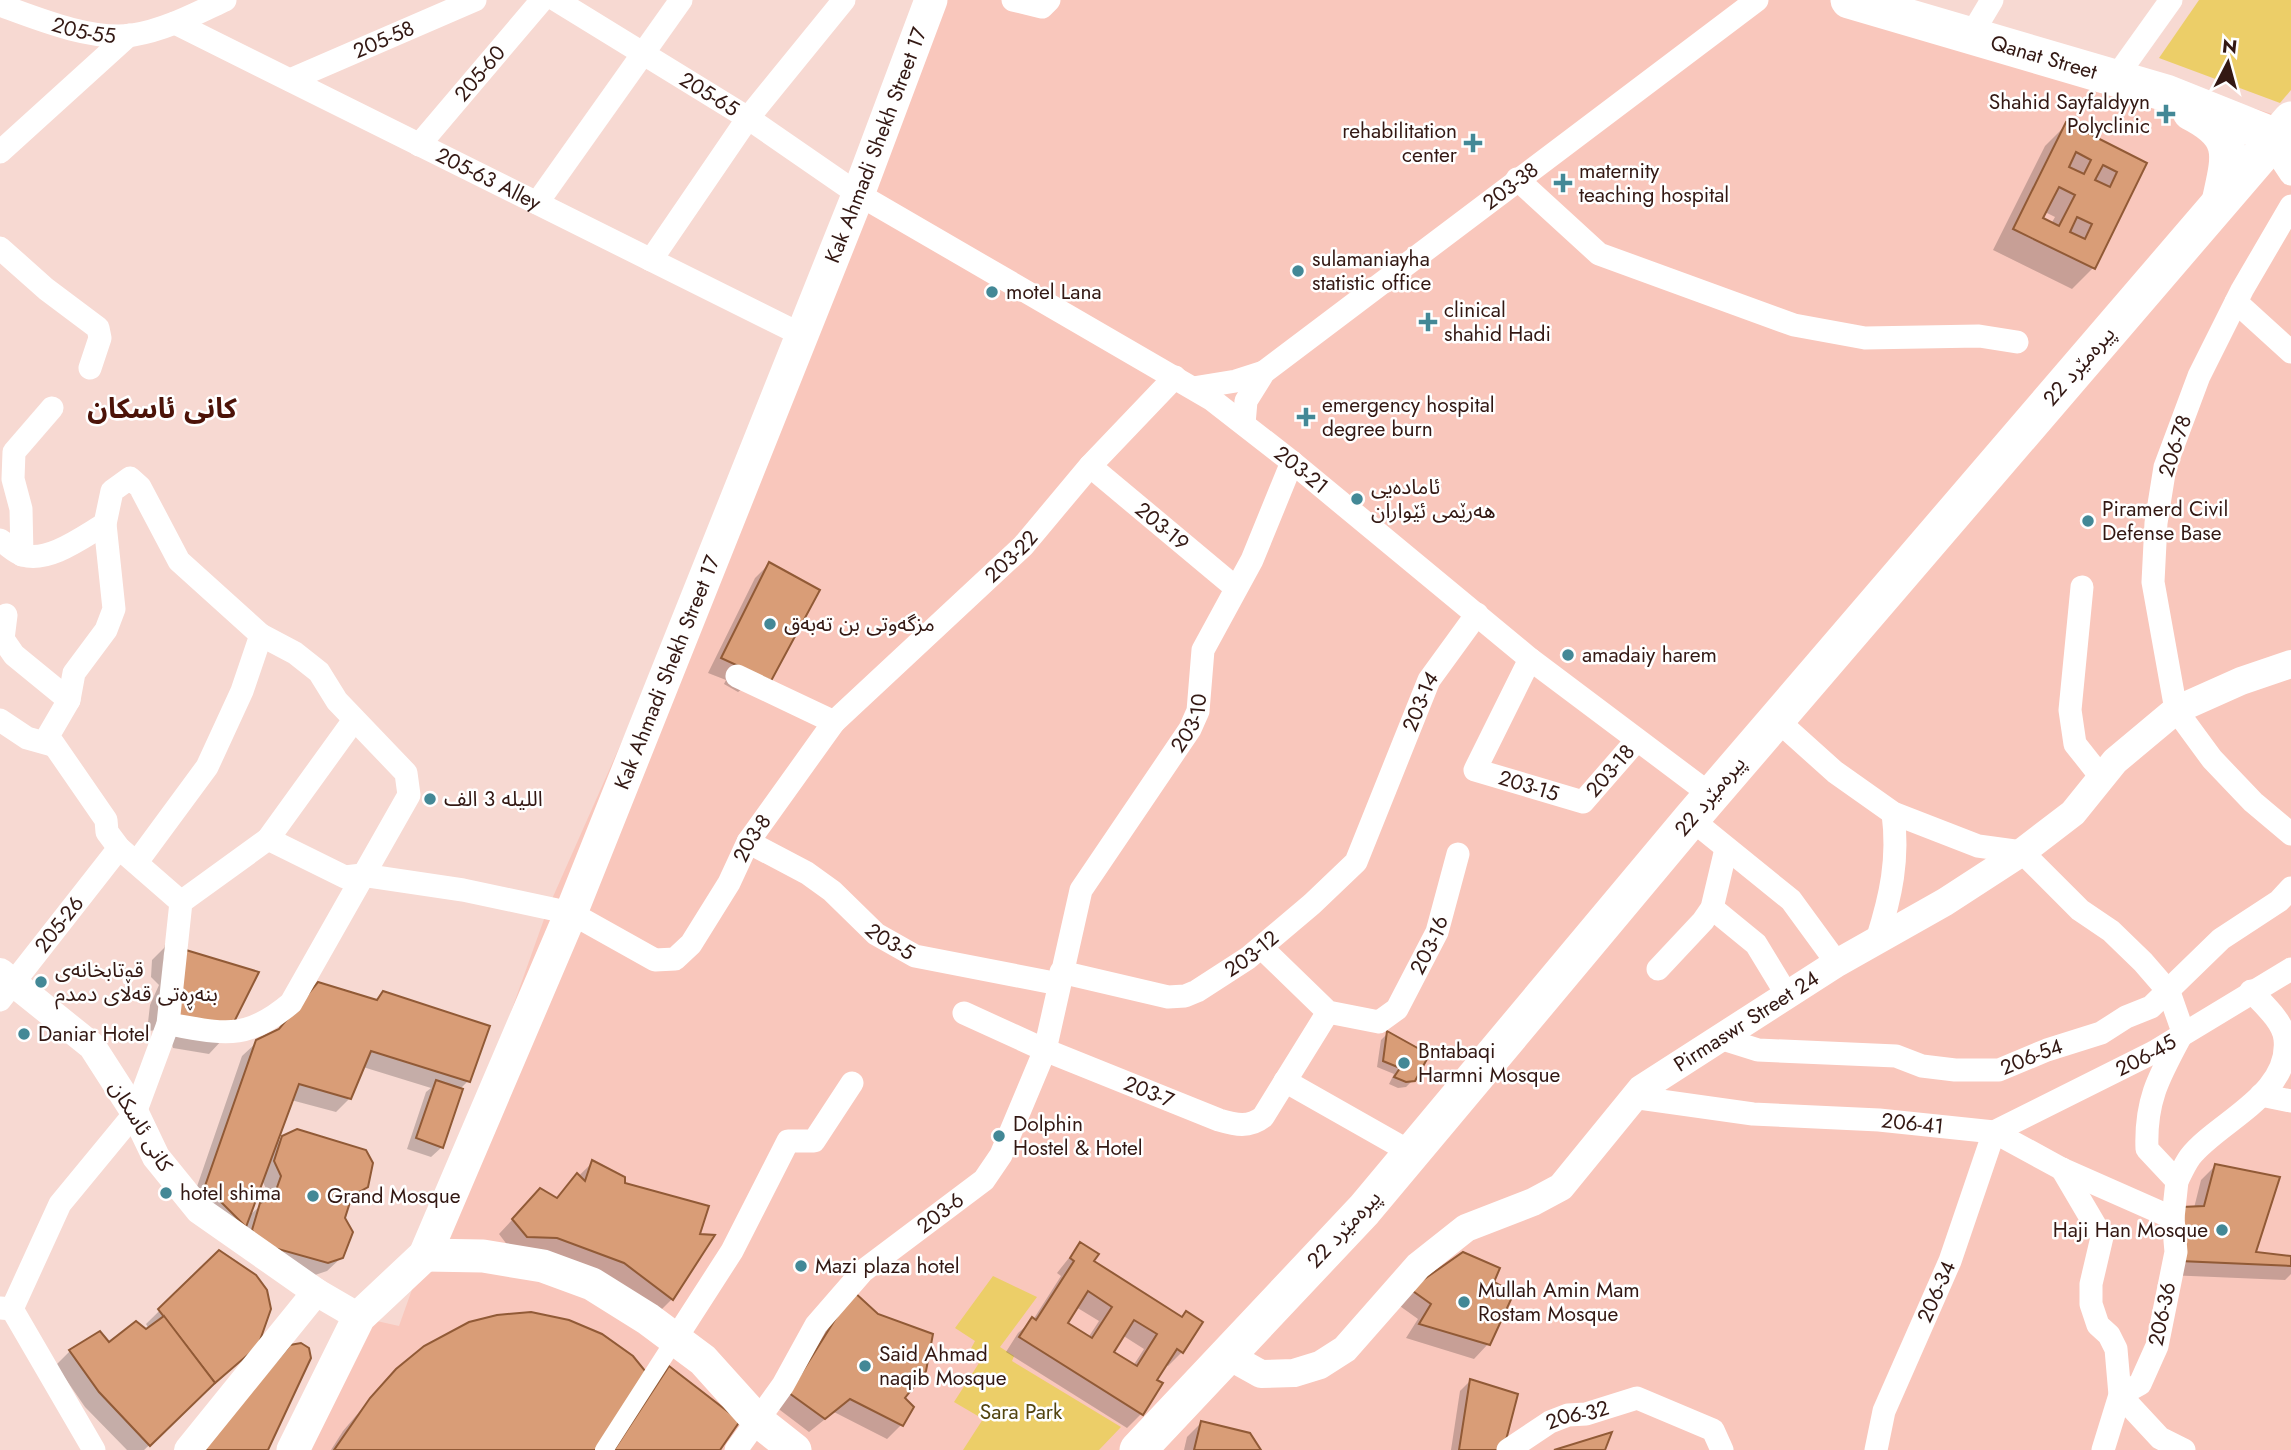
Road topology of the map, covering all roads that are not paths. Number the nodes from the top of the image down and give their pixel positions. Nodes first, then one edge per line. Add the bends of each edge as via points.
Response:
1 (225, 0) edge
2 (475, 0) edge
3 (542, 0) edge
4 (556, 0) edge
5 (681, 0) edge
6 (844, 0) edge
7 (931, 0) edge
8 (1013, 0) edge
9 (1049, 0) edge
10 (1757, 0) edge
11 (1849, 0) edge
12 (1992, 0) edge
13 (2171, 0) edge
14 (0, 5) edge
15 (175, 23) junction
16 (130, 35) junction
17 (1970, 37) junction
18 (644, 54) junction
19 (2116, 77) junction
20 (290, 80) junction
21 (2166, 93) junction
22 (748, 118) junction
23 (2286, 131) edge
24 (419, 145) junction
25 (0, 152) edge
26 (2291, 174) edge
27 (1517, 179) junction
28 (858, 194) junction
29 (2220, 202) junction
30 (537, 203) junction
31 (2291, 206) edge
32 (0, 248) edge
33 (651, 260) junction
34 (2236, 302) junction
35 (802, 335) junction
36 (2017, 342) dead end
37 (2291, 352) edge
38 (90, 368) dead end
39 (1264, 372) junction
40 (1184, 383) junction
41 (52, 408) dead end
42 (1244, 424) junction
43 (1292, 462) junction
44 (1090, 466) junction
45 (105, 524) junction
46 (0, 540) edge
47 (22, 555) junction
48 (2082, 587) dead end
49 (1236, 588) junction
50 (1477, 614) junction
51 (6, 615) dead end
52 (261, 635) junction
53 (1530, 659) junction
54 (2291, 664) edge
55 (737, 676) dead end
56 (69, 700) junction
57 (2176, 710) junction
58 (1776, 719) junction
59 (0, 720) edge
60 (354, 720) junction
61 (834, 722) junction
62 (1637, 740) junction
63 (52, 746) junction
64 (2102, 778) junction
65 (1382, 798) joint
66 (1583, 802) joint
67 (1701, 807) junction
68 (1893, 813) junction
69 (2291, 834) edge
70 (268, 839) junction
71 (748, 842) junction
72 (1726, 849) junction
73 (2022, 852) junction
74 (1458, 854) dead end
75 (128, 855) junction
76 (362, 875) junction
77 (2291, 888) edge
78 (181, 902) junction
79 (1712, 908) junction
80 (571, 913) junction
81 (1877, 940) junction
82 (1262, 948) junction
83 (1837, 963) junction
84 (1658, 969) dead end
85 (2291, 970) edge
86 (1060, 978) junction
87 (5, 985) edge
88 (2251, 991) junction
89 (2169, 992) junction
90 (1787, 995) junction
91 (1328, 1012) junction
92 (964, 1013) dead end
93 (168, 1024) junction
94 (2183, 1032) junction
95 (1723, 1039) junction
96 (1045, 1050) junction
97 (1285, 1081) junction
98 (852, 1083) dead end
99 (2261, 1095) junction
100 (1632, 1097) junction
101 (2291, 1101) edge
102 (135, 1113) junction
103 (1994, 1132) junction
104 (1412, 1153) junction
105 (2062, 1169) junction
106 (2177, 1181) junction
107 (2173, 1218) junction
108 (425, 1255) junction
109 (316, 1292) junction
110 (6, 1309) edge
111 (359, 1317) junction
112 (676, 1338) junction
113 (1227, 1355) junction
114 (2120, 1395) junction
115 (757, 1420) junction
116 (94, 1450) edge
117 (188, 1450) edge
118 (293, 1450) edge
119 (604, 1450) edge
120 (736, 1450) edge
121 (795, 1450) edge
122 (1138, 1450) edge
123 (1508, 1450) edge
124 (1722, 1450) edge
125 (1876, 1450) edge
126 (2104, 1450) edge
127 (2184, 1450) edge

1 - 15 street
2 - 20 street, 205-58
3 - 24 street, 205-60
4 - 18 street, 205-65
5 - 18 street
6 - 22 street
7 - 28 main road, Kak Ahmadi Shekh Street 17
8 - 9 street via 1042,7
10 - 27 street, 203-38
11 - 17 main road, Qanat Street
12 - 17 street
13 - 19 street
14 - 16 street, 205-55 via 76,29
15 - 16 street
15 - 20 street, 205-63 Alley
16 - 25 street
17 - 19 main road, Qanat Street
18 - 22 street, 205-65
18 - 30 street
19 - 21 main road, Qanat Street
20 - 24 street, 205-63 Alley
21 - 23 main road, Qanat Street
21 - 29 main road via 2179,106 2217,127 2224,137 2228,161
22 - 28 street, 205-65
22 - 33 street
23 - 26 street via 2283,162
23 - 29 main road, 22 پیرەمێرد
24 - 30 street, 205-63 Alley
27 - 36 street via 1599,254 1794,325 1865,338 1979,335
27 - 39 street, 203-38
28 - 35 main road, Kak Ahmadi Shekh Street 17
28 - 40 street, 203-21
29 - 58 main road, 22 پیرەمێرد
30 - 33 street, 205-63 Alley
31 - 34 street, 206-78
32 - 38 street via 98,327 100,338
33 - 35 street, 205-63 Alley
34 - 37 street
34 - 57 street, 206-78 via 2199,376 2165,467 2156,523 2153,582
35 - 80 main road, Kak Ahmadi Shekh Street 17
39 - 40 street, 203-38 via 1236,381
39 - 42 street, 203-38 via 1250,390
40 - 42 street, 203-21
40 - 44 street, 203-22
41 - 47 street via 14,452 12,461 21,509
42 - 43 street, 203-21
43 - 49 street, 203-10
43 - 50 street, 203-21
44 - 49 street, 203-19
44 - 61 street, 203-22 via 1023,546
45 - 47 street via 51,552
45 - 52 street via 113,491 130,478 140,487 179,561
45 - 56 street via 114,609 106,630 74,673
46 - 47 street
48 - 64 street via 2070,710 2075,744
49 - 86 street, 203-10 via 1203,650 1198,711 1190,729 1082,891
50 - 53 street, 203-21
50 - 65 street, 203-14 via 1429,680
51 - 56 street via 3,639 14,655
52 - 60 street via 319,672
52 - 75 street, 205-26 via 208,768
53 - 62 street, 203-21
53 - 66 street, 203-15 via 1475,770
54 - 57 street, Pirmaswr Street 24
55 - 61 street
56 - 63 street via 50,729
57 - 64 street, Pirmaswr Street 24 via 2115,761
57 - 69 street via 2212,759
58 - 67 main road, 22 پیرەمێرد
58 - 68 street via 1835,772
59 - 63 street via 27,738
60 - 70 street
60 - 76 street via 406,773 409,784 409,795
61 - 71 street, 203-8
62 - 66 street, 203-18
62 - 67 street, 203-21
63 - 75 street via 106,820 107,832
64 - 73 street, Pirmaswr Street 24 via 2073,813
65 - 82 street, 203-12 via 1356,862
67 - 72 street, 203-21
67 - 104 main road, 22 پیرەمێرد
68 - 73 street via 1978,846
68 - 81 street via 1895,873
70 - 76 street via 345,877
70 - 78 street
71 - 80 street, 203-8 via 691,944 675,959 655,960
71 - 86 street, 203-5 via 807,873 876,934 915,956
72 - 79 street
72 - 83 street, 203-21 via 1791,900
73 - 81 street, Pirmaswr Street 24
73 - 89 street via 2080,909 2119,939
74 - 91 street, 203-16 via 1437,932 1397,1009 1379,1022
75 - 78 street
75 - 87 street, 205-26
76 - 80 street
76 - 93 street via 291,1003 267,1023 231,1034
77 - 89 street, 206-54 via 2221,939
78 - 93 street
79 - 84 street
79 - 90 street via 1756,944
80 - 108 main road, Kak Ahmadi Shekh Street 17
81 - 83 street, Pirmaswr Street 24
82 - 86 street, 203-12 via 1185,996
82 - 91 street
83 - 90 street, Pirmaswr Street 24
85 - 88 street, 206-45
86 - 96 street, 203-6
87 - 102 street, کانی ئاسکان via 92,1046
88 - 94 street, 206-45
88 - 99 street via 2285,1038 2279,1074
89 - 94 street
89 - 95 street, 206-54 via 2151,1007 2101,1033 1999,1070 1923,1066 1896,1056 1758,1050
90 - 95 street, Pirmaswr Street 24
91 - 97 street
92 - 96 street, 203-7
93 - 102 street
94 - 103 street, 206-45 via 2154,1052
94 - 106 street via 2153,1088 2146,1130 2147,1149
95 - 100 street, Pirmaswr Street 24
96 - 97 street, 203-7 via 1233,1124 1254,1124 1263,1117
96 - 115 street, 203-6 via 1012,1132 984,1180 863,1271 816,1325 783,1385
97 - 104 street
98 - 112 street via 814,1141 788,1141 732,1251
99 - 101 street
99 - 106 street via 2191,1156
100 - 103 street, 206-41 via 1753,1114
100 - 113 street, Pirmaswr Street 24 via 1561,1187 1466,1228 1418,1266 1345,1349 1320,1365 1294,1373 1261,1374
102 - 109 street, کانی ئاسکان via 156,1157 199,1210
102 - 110 street via 60,1203
103 - 105 street, 206-41
103 - 125 street, 206-34 via 1950,1261 1884,1411
104 - 113 main road, 22 پیرەمێرد
105 - 107 street, 206-41
105 - 114 street, 206-36 via 2102,1237 2091,1304 2098,1325 2116,1349
106 - 107 street, 206-36
107 - 114 street, 206-36 via 2176,1252 2157,1346 2140,1384
108 - 111 main road, Kak Ahmadi Shekh Street 17
108 - 112 main road via 483,1256 543,1266 592,1284
109 - 111 street, کانی ئاسکان
109 - 117 street
110 - 116 street
111 - 118 main road
112 - 115 main road via 703,1360
112 - 119 street
113 - 122 main road, 22 پیرەمێرد
114 - 126 street, 206-36
114 - 127 street via 2160,1438
115 - 120 street, 203-6
115 - 121 main road
123 - 124 street, 206-32 via 1550,1422 1637,1398 1713,1430

